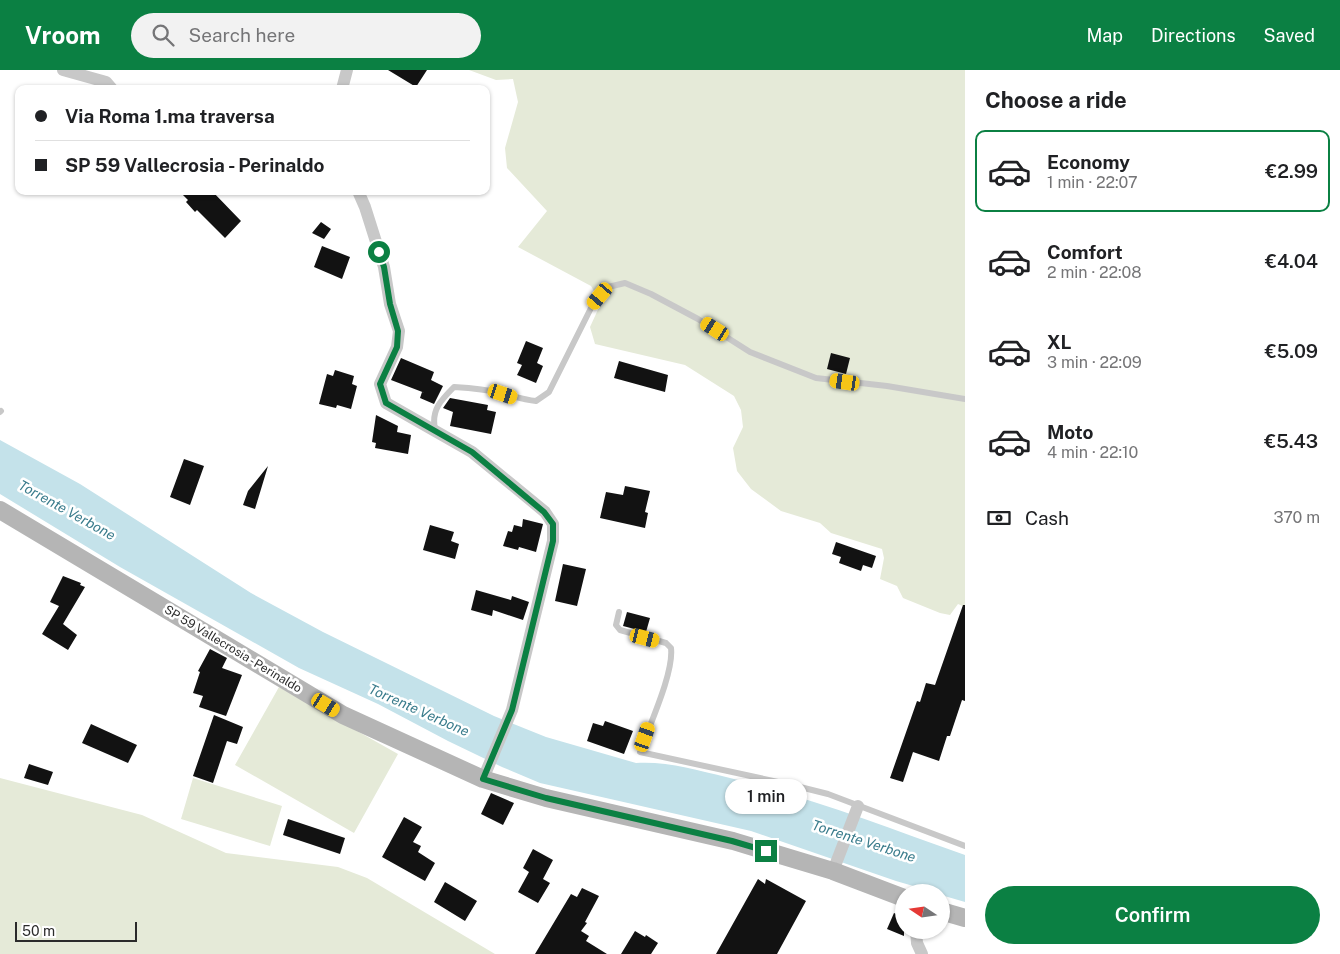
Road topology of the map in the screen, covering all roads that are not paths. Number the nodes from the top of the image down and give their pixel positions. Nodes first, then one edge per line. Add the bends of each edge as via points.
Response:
1 (63, 70) edge
2 (347, 70) edge
3 (109, 85) edge
4 (343, 85) edge
5 (360, 195) edge
6 (965, 399) edge
7 (436, 431) junction
8 (0, 510) edge
9 (619, 612) dead end
10 (486, 772) junction
11 (857, 809) junction
12 (965, 846) edge
13 (834, 868) junction
14 (895, 894) edge
15 (950, 914) edge
16 (965, 918) edge
17 (917, 939) edge
18 (922, 954) edge

1 - 3 street
2 - 4 street
5 - 7 street via 384,267 398,331 397,347 380,384 386,403
6 - 7 lane via 816,378 750,352 698,318 625,283 608,287 592,306 549,392 536,401 476,388 454,387 441,401 433,418
7 - 10 street via 472,452 544,512 553,524 553,541 512,710
8 - 10 main road, SP 59 Vallecrosia - Perinaldo via 343,715
9 - 11 lane via 616,625 620,630 671,648 667,676 640,752 828,794
10 - 13 main road, SP 59 Vallecrosia - Perinaldo via 546,798
11 - 12 lane
11 - 13 street
13 - 14 main road, SP 59 Vallecrosia - Perinaldo
15 - 16 main road
17 - 18 street

